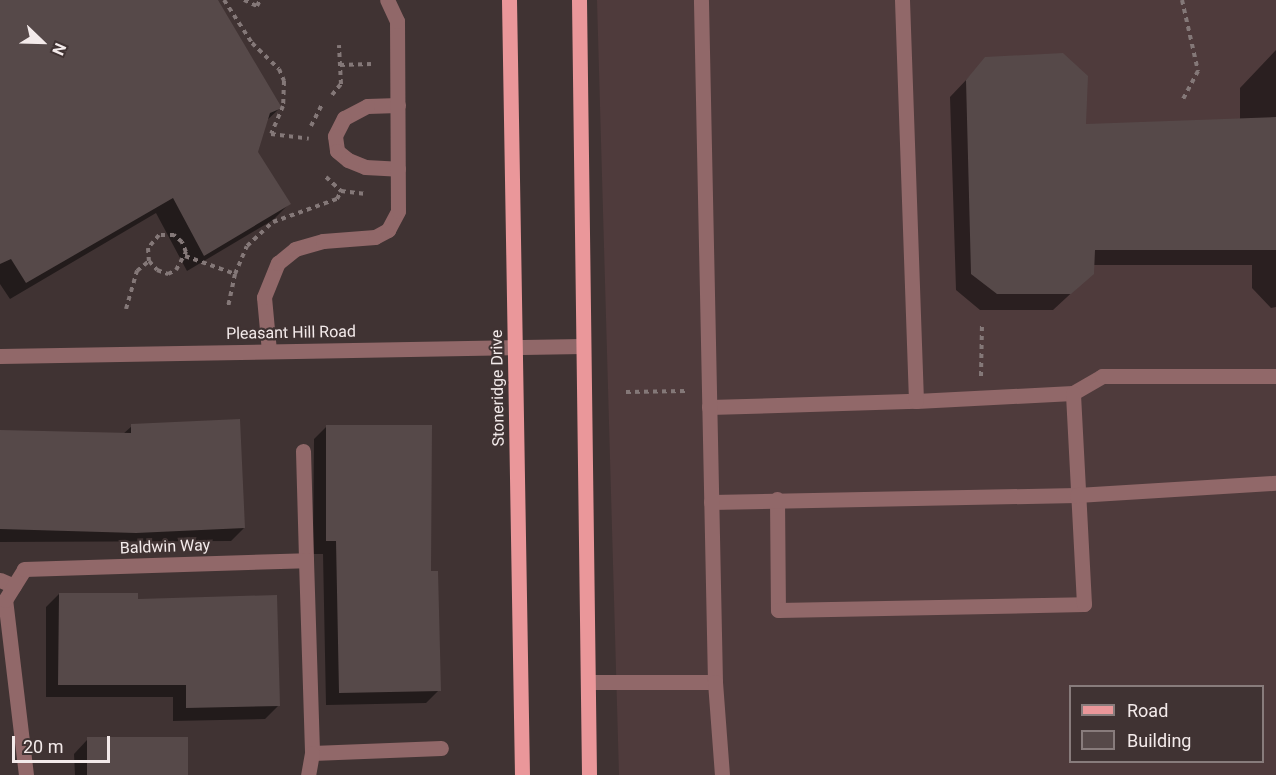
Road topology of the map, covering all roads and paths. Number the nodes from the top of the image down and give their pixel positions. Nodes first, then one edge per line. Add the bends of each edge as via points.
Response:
1 (224, 0) edge
2 (244, 0) edge
3 (260, 0) edge
4 (387, 0) edge
5 (509, 0) edge
6 (579, 0) edge
7 (701, 0) edge
8 (902, 0) edge
9 (1182, 0) edge
10 (371, 63) dead end
11 (340, 65) dead end
12 (1183, 99) dead end
13 (398, 105) junction
14 (309, 139) dead end
15 (398, 169) junction
16 (341, 190) dead end
17 (185, 256) junction
18 (149, 261) junction
19 (235, 274) junction
20 (228, 308) dead end
21 (126, 309) dead end
22 (583, 346) junction
23 (515, 348) junction
24 (269, 351) junction
25 (0, 356) edge
26 (1276, 376) edge
27 (1073, 393) junction
28 (916, 401) junction
29 (709, 406) junction
30 (303, 451) dead end
31 (1276, 483) edge
32 (1077, 495) junction
33 (777, 499) junction
34 (711, 501) junction
35 (306, 561) junction
36 (7, 583) edge
37 (588, 682) junction
38 (715, 682) junction
39 (441, 748) dead end
40 (312, 753) junction
41 (26, 775) edge
42 (308, 775) edge
43 (522, 775) edge
44 (589, 775) edge
45 (722, 775) edge

1 - 14 path via 252,43 279,69 284,81 283,106 271,134
2 - 3 path via 257,6
4 - 13 street via 397,21
5 - 23 main road, Stoneridge Drive
6 - 22 main road
7 - 29 street
8 - 28 street
9 - 12 path via 1198,71
10 - 11 path
13 - 15 street
13 - 15 street via 367,106 344,118 335,136 337,151 348,160 365,167
15 - 24 street via 398,211 388,230 375,237 323,241 295,249 278,263 264,297
16 - 19 path via 337,199 273,222 247,246
17 - 18 path via 176,270 168,274
17 - 18 path via 182,242 166,233 148,248
17 - 19 path
18 - 21 path via 137,271
19 - 20 path
22 - 23 street, Pleasant Hill Road
22 - 37 main road
23 - 24 street, Pleasant Hill Road
23 - 43 main road, Stoneridge Drive
24 - 25 street, Pleasant Hill Road
26 - 27 street via 1102,376
27 - 28 street
27 - 32 street
28 - 29 street
29 - 34 street
30 - 35 street
31 - 32 street
32 - 33 street
32 - 33 street via 1084,604 778,610
33 - 34 street
34 - 38 street
35 - 36 street, Baldwin Way via 24,569
35 - 40 street
36 - 41 street via 5,600
37 - 38 street
37 - 44 main road
38 - 45 street
39 - 40 street
40 - 42 street

